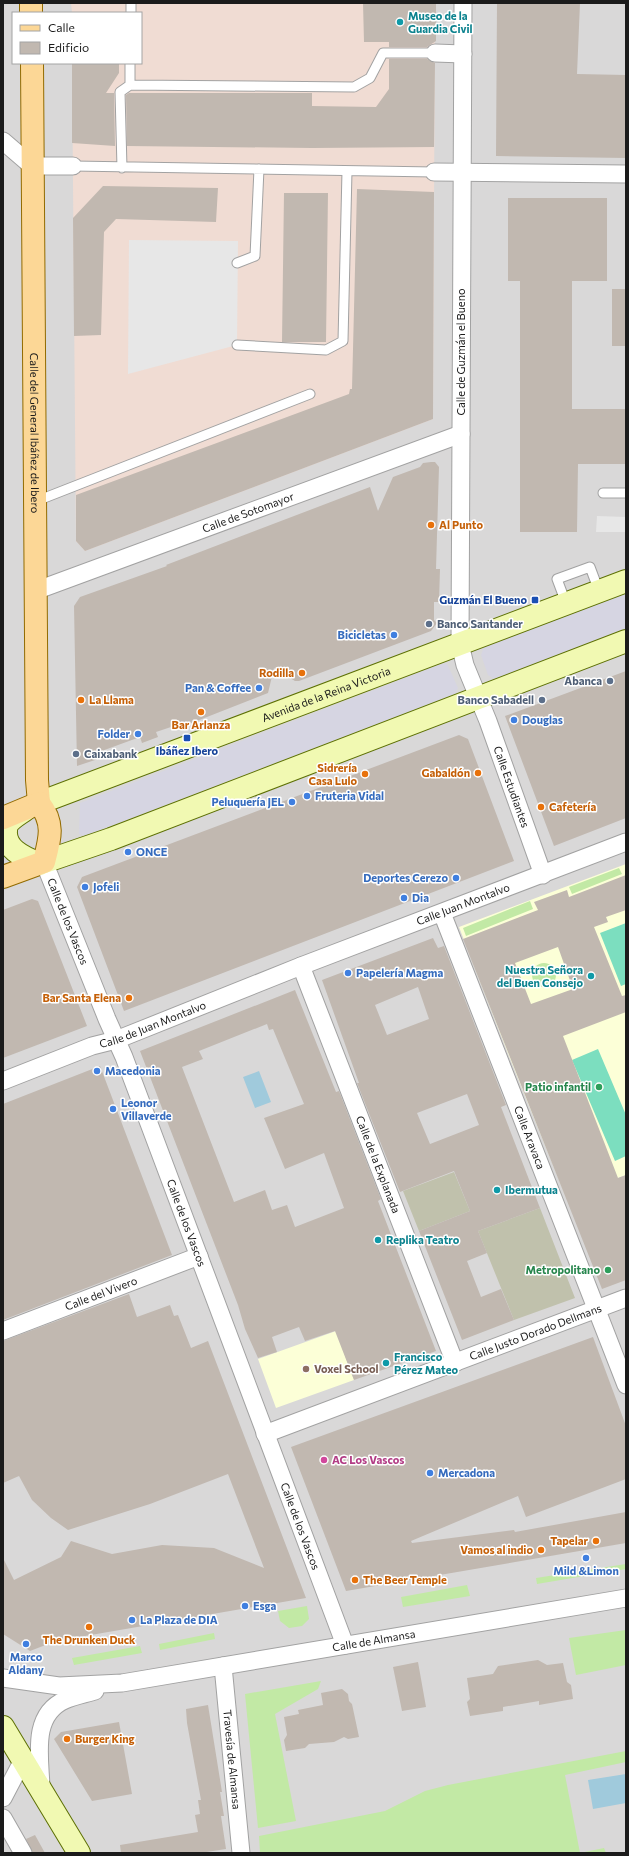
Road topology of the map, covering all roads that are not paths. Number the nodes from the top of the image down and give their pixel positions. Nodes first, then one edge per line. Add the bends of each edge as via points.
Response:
1 (463, 3) edge
2 (435, 53) joint
3 (463, 54) junction
4 (32, 64) edge
5 (130, 64) edge
6 (130, 85) junction
7 (3, 141) edge
8 (32, 166) junction
9 (73, 166) joint
10 (122, 168) junction
11 (259, 170) junction
12 (347, 171) junction
13 (434, 172) joint
14 (462, 172) junction
15 (626, 174) edge
16 (237, 263) dead end
17 (237, 345) dead end
18 (310, 394) dead end
19 (461, 434) junction
20 (603, 493) dead end
21 (626, 493) edge
22 (34, 503) junction
23 (626, 581) edge
24 (35, 591) junction
25 (626, 641) edge
26 (460, 644) junction
27 (478, 698) junction
28 (32, 806) junction
29 (3, 818) edge
30 (626, 842) edge
31 (42, 863) junction
32 (544, 875) junction
33 (3, 877) edge
34 (442, 913) junction
35 (301, 966) junction
36 (116, 1040) junction
37 (3, 1081) edge
38 (199, 1256) junction
39 (626, 1298) edge
40 (596, 1309) junction
41 (3, 1331) edge
42 (455, 1363) junction
43 (626, 1385) edge
44 (265, 1434) junction
45 (626, 1598) edge
46 (345, 1645) junction
47 (224, 1666) junction
48 (3, 1678) edge
49 (122, 1683) junction
50 (3, 1727) edge
51 (24, 1758) junction
52 (41, 1787) junction
53 (3, 1798) edge
54 (3, 1818) edge
55 (23, 1853) edge
56 (80, 1853) edge
57 (241, 1853) edge

1 - 3 street, Calle de Guzmán el Bueno
2 - 3 street
2 - 6 lane via 383,53 370,78 354,87
3 - 14 street, Calle de Guzmán el Bueno
4 - 8 main road, Calle del General Ibáñez de Ibero
5 - 6 lane
6 - 10 lane via 120,92
7 - 8 street
8 - 9 street
8 - 22 main road, Calle del General Ibáñez de Ibero
9 - 10 lane
10 - 11 lane
11 - 12 lane
11 - 16 lane via 255,256
12 - 13 lane
12 - 17 lane via 342,341 326,350
13 - 14 street
14 - 15 street
14 - 19 street, Calle de Guzmán el Bueno
18 - 22 lane
19 - 24 street, Calle de Sotomayor
19 - 26 street, Calle de Guzmán el Bueno
20 - 21 lane
22 - 24 main road, Calle del General Ibáñez de Ibero
23 - 26 street, Avenida de la Reina Victoria
24 - 28 main road, Calle del General Ibáñez de Ibero via 37,780
25 - 27 street
26 - 27 street, Calle de Guzmán el Bueno
26 - 28 street, Avenida de la Reina Victoria
27 - 31 street
27 - 32 street, Calle Estudiantes
28 - 29 main road, Avenida de la Reina Victoria
28 - 31 main road via 48,816 50,830
28 - 31 street, Avenida de la Reina Victoria via 7,825 6,842 11,850 21,856
30 - 32 street, Calle Juan Montalvo
31 - 33 main road
31 - 36 street, Calle de los Vascos
32 - 34 street, Calle Juan Montalvo
34 - 35 street, Calle Juan Montalvo
34 - 40 street, Calle Aravaca
35 - 36 street, Calle de Juan Montalvo
35 - 42 street, Calle de la Explanada
36 - 37 street, Calle de Juan Montalvo via 92,1046
36 - 38 street, Calle de los Vascos
38 - 41 street, Calle del Vivero
38 - 44 street, Calle de los Vascos
39 - 40 street, Calle Justo Dorado Dellmans
40 - 42 street, Calle Justo Dorado Dellmans
40 - 43 street, Calle Aravaca
42 - 44 street, Calle Justo Dorado Dellmans
44 - 46 street, Calle de los Vascos
45 - 46 street, Calle de Almansa
46 - 47 street, Calle de Almansa
47 - 49 street, Calle de Almansa
47 - 57 street, Travesía de Almansa
48 - 49 street, Calle de Almansa via 59,1686
49 - 52 street, Calle de Almansa via 64,1700 44,1716 40,1727
50 - 51 street
51 - 52 street
51 - 53 street
52 - 56 street
54 - 55 street

